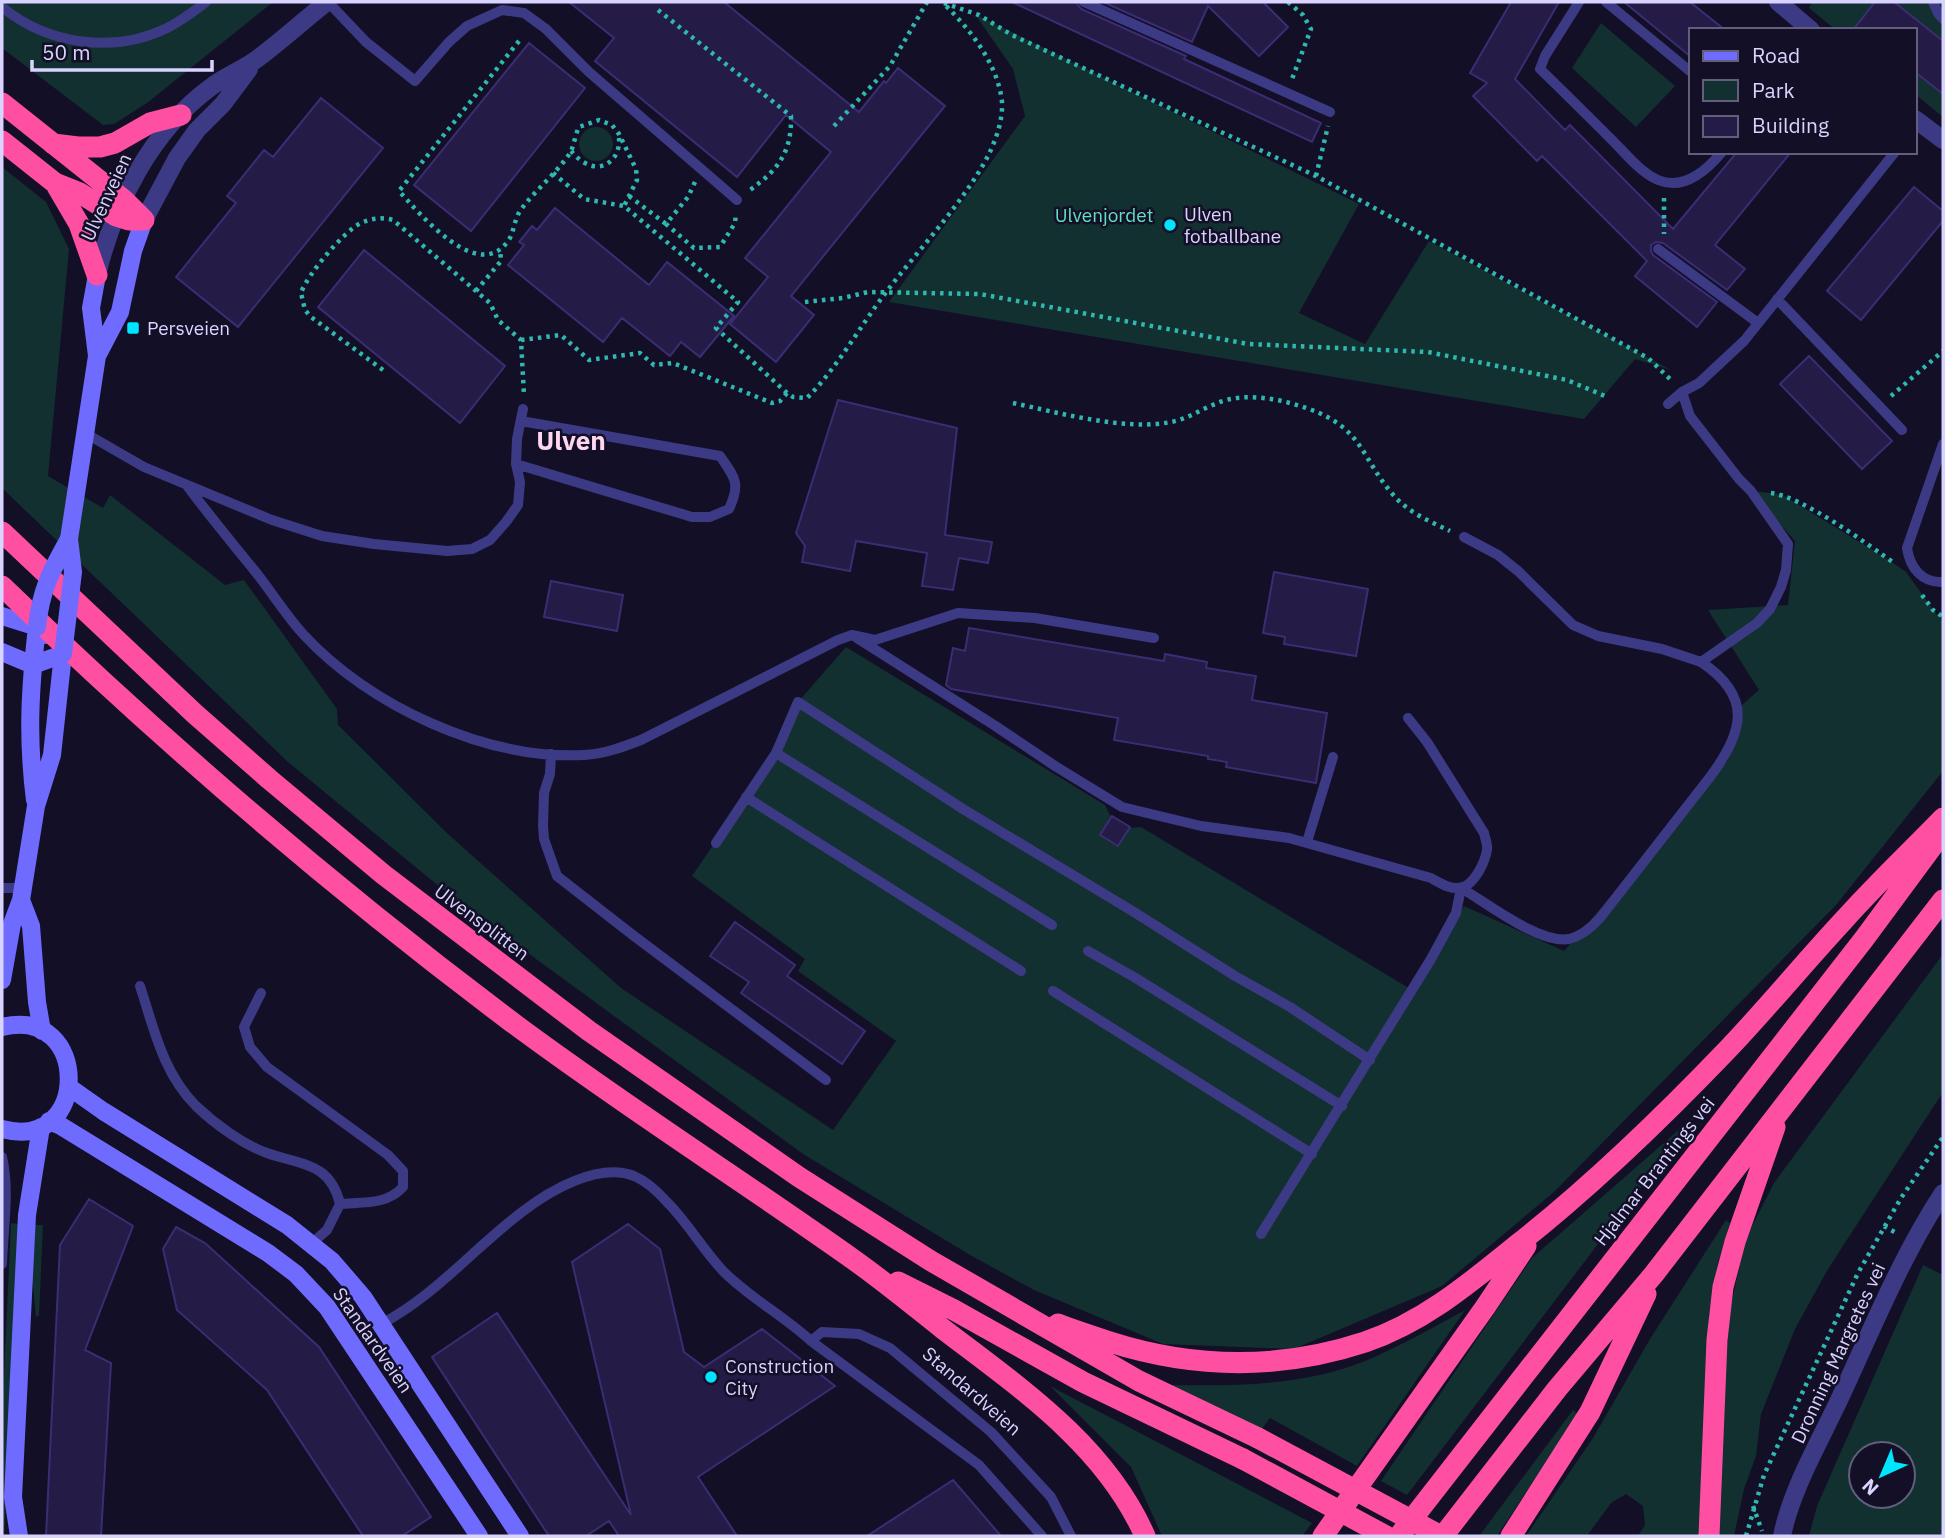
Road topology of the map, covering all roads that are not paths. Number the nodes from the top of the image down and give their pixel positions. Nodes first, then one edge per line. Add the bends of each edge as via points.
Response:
1 (206, 2) edge
2 (327, 2) edge
3 (1084, 2) edge
4 (1579, 2) edge
5 (1606, 2) edge
6 (1778, 2) edge
7 (1933, 2) edge
8 (2, 7) edge
9 (1943, 19) edge
10 (1809, 28) edge
11 (254, 61) junction
12 (1689, 70) edge
13 (2, 103) edge
14 (1330, 112) road end
15 (181, 115) junction
16 (1917, 122) edge
17 (2, 141) edge
18 (1943, 141) edge
19 (52, 144) junction
20 (1720, 154) edge
21 (1893, 154) edge
22 (55, 183) junction
23 (737, 200) road end
24 (120, 208) junction
25 (144, 220) junction
26 (1658, 249) road end
27 (97, 275) junction
28 (1777, 299) junction
29 (1758, 323) junction
30 (97, 356) junction
31 (1682, 392) junction
32 (1668, 404) dead end
33 (1902, 430) dead end
34 (85, 433) junction
35 (1943, 444) edge
36 (516, 464) junction
37 (188, 487) junction
38 (2, 531) edge
39 (1464, 537) road end
40 (69, 539) junction
41 (1943, 582) edge
42 (2, 586) edge
43 (2, 616) edge
44 (37, 627) junction
45 (852, 635) junction
46 (1154, 638) dead end
47 (2, 652) edge
48 (63, 654) junction
49 (1701, 662) junction
50 (33, 665) junction
51 (1408, 718) dead end
52 (776, 753) junction
53 (551, 754) junction
54 (1333, 757) dead end
55 (746, 797) junction
56 (36, 807) junction
57 (1943, 818) edge
58 (1943, 832) edge
59 (1307, 842) junction
60 (716, 843) dead end
61 (2, 888) edge
62 (1461, 888) junction
63 (21, 894) junction
64 (1943, 900) edge
65 (1052, 925) dead end
66 (1088, 951) dead end
67 (1021, 971) dead end
68 (2, 980) edge
69 (140, 986) dead end
70 (1053, 991) dead end
71 (261, 993) dead end
72 (2, 1027) edge
73 (42, 1031) junction
74 (1370, 1060) junction
75 (826, 1080) dead end
76 (69, 1087) junction
77 (1342, 1106) junction
78 (1782, 1109) junction
79 (45, 1124) junction
80 (2, 1129) edge
81 (1312, 1154) junction
82 (2, 1157) edge
83 (1943, 1193) edge
84 (340, 1204) junction
85 (1937, 1215) edge
86 (1536, 1230) junction
87 (1261, 1234) dead end
88 (313, 1243) junction
89 (855, 1261) junction
90 (2, 1264) edge
91 (1654, 1274) junction
92 (980, 1289) junction
93 (381, 1324) junction
94 (811, 1341) junction
95 (13, 1497) junction
96 (11, 1536) edge
97 (19, 1536) edge
98 (479, 1536) edge
99 (520, 1536) edge
100 (1042, 1536) edge
101 (1071, 1536) edge
102 (1145, 1536) edge
103 (1322, 1536) edge
104 (1386, 1536) edge
105 (1399, 1536) edge
106 (1442, 1536) edge
107 (1511, 1536) edge
108 (1709, 1536) edge
109 (1782, 1536) edge

1 - 8 lane via 166,29 106,43 54,36
2 - 11 street, Ulvenveien
2 - 23 lane via 415,81 467,26 502,10 524,13
3 - 14 lane
4 - 20 lane via 1540,69 1647,173 1664,181 1689,179
5 - 12 lane
6 - 10 street
7 - 9 lane
11 - 15 street, Ulvenveien via 211,87
11 - 25 street, Ulvenveien via 184,149
13 - 19 highway
15 - 19 highway via 150,123 115,143 78,148
15 - 24 street, Ulvenveien via 154,146
16 - 18 street
17 - 22 highway
19 - 24 highway
21 - 28 lane
22 - 24 highway
22 - 27 highway via 79,224
24 - 25 highway
24 - 27 street, Ulvenveien
25 - 30 main road, Ulvenveien via 120,312
26 - 29 lane
27 - 30 main road, Ulvenveien via 91,308
28 - 29 lane
28 - 33 lane
29 - 31 lane via 1699,383
30 - 34 main road, Ulvenveien
31 - 32 lane
31 - 49 lane via 1690,416 1788,544 1786,570 1770,609
34 - 37 lane
34 - 40 main road, Ulvenveien
35 - 41 lane via 1907,548 1917,573
36 - 36 lane via 522,415 720,456 733,475 736,492 729,509 710,517 692,517
36 - 37 lane via 520,482 517,505 506,522 490,540 447,551 322,536
37 - 53 lane via 303,634 358,682 396,706 471,738
38 - 92 highway, Ulvensplitten via 232,746 477,948 799,1177
39 - 49 lane via 1499,555 1573,625 1598,636
40 - 44 main road, Ulvenveien, bridge via 46,579
40 - 48 main road, Ulvenveien, bridge via 73,572
42 - 89 highway via 167,740 403,939 576,1069
43 - 44 main road
44 - 48 main road
44 - 50 main road, Ulvenveien
45 - 46 lane via 875,640 958,613 979,613
45 - 53 lane via 641,740 586,755
45 - 59 lane via 1122,807 1201,826
47 - 50 main road
48 - 50 main road
48 - 56 main road, Ulvenveien via 52,755
49 - 62 lane via 1717,672 1734,695 1738,718 1734,740 1593,926 1576,937 1555,938 1521,924
50 - 56 main road, Ulvenveien via 29,754
51 - 62 lane via 1484,833 1487,849 1481,865 1472,881
52 - 55 lane
52 - 65 lane
52 - 74 lane via 798,702 962,809
53 - 75 lane via 543,826 557,876
54 - 59 lane
55 - 60 lane
55 - 67 lane
56 - 63 main road, Ulvenveien
57 - 86 highway via 1699,1079
58 - 105 highway, Hjalmar Brantings vei
59 - 62 lane
61 - 63 lane
62 - 74 lane via 1456,913
63 - 68 main road, Ulvenveien
63 - 73 main road, Ulvenveien via 31,926
64 - 78 highway
66 - 77 lane
69 - 84 lane via 177,1085 230,1133 266,1153 302,1162 324,1174 336,1187
70 - 81 lane
71 - 84 lane via 244,1027 250,1047 268,1067 362,1134 403,1171 403,1187 396,1195 384,1201
72 - 73 main road
73 - 76 main road via 65,1056
74 - 77 lane
76 - 79 main road via 63,1105
76 - 88 main road, Standardveien
77 - 81 lane
78 - 91 highway
78 - 108 highway via 1723,1287
79 - 80 main road via 22,1131
79 - 95 main road via 27,1215
79 - 98 main road, Standardveien via 61,1126 268,1253 314,1291
81 - 87 lane
82 - 90 lane
83 - 85 street, Dronning Margretes vei
84 - 88 lane via 327,1230
85 - 109 street, Dronning Margretes vei via 1899,1271 1798,1488
86 - 92 highway via 1454,1295 1399,1328 1326,1353 1281,1361 1207,1363 1165,1357 1068,1328
86 - 103 highway
88 - 93 main road, Standardveien via 349,1278
89 - 102 highway via 1051,1414 1119,1487
89 - 104 highway, bridge
91 - 106 highway
91 - 107 highway via 1590,1412
92 - 106 highway, bridge via 1139,1381
93 - 94 lane, Standardveien via 432,1290 554,1190 597,1175 620,1173 649,1185 726,1274
93 - 99 main road, Standardveien
94 - 100 lane, Standardveien via 979,1465
94 - 101 lane, Standardveien via 822,1332 859,1334 890,1348 991,1432 1051,1497
95 - 96 lane
95 - 97 main road

